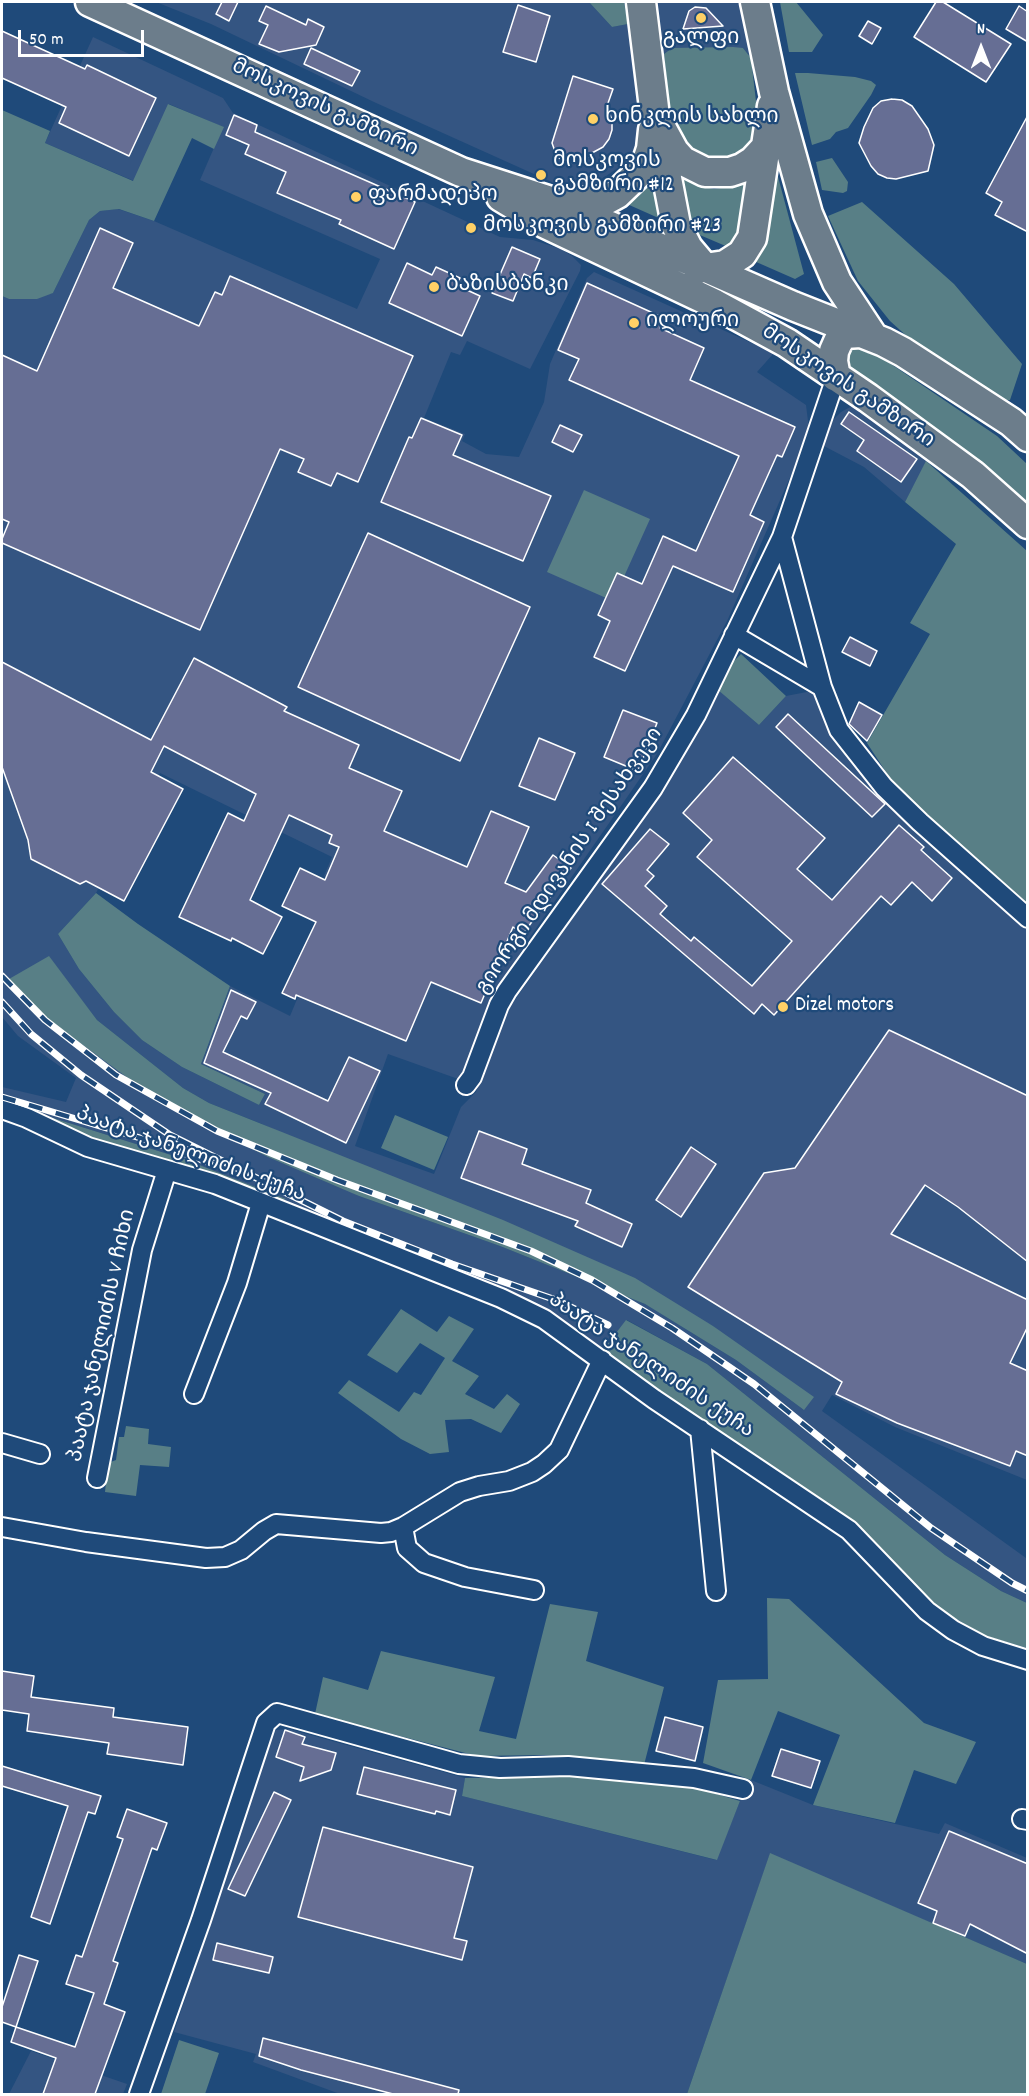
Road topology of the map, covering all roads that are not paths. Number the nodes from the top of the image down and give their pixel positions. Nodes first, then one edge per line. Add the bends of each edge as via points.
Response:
1 (90, 2) edge
2 (641, 2) edge
3 (755, 2) edge
4 (774, 92) junction
5 (655, 116) junction
6 (766, 147) junction
7 (461, 172) junction
8 (560, 204) junction
9 (705, 268) junction
10 (642, 271) junction
11 (867, 335) junction
12 (787, 343) junction
13 (836, 377) junction
14 (1028, 437) edge
15 (1028, 524) edge
16 (782, 537) junction
17 (734, 635) junction
18 (822, 687) junction
19 (1028, 918) edge
20 (466, 1085) dead end
21 (2, 1109) edge
22 (166, 1170) junction
23 (261, 1203) junction
24 (602, 1360) junction
25 (194, 1394) dead end
26 (700, 1430) junction
27 (2, 1443) edge
28 (40, 1454) dead end
29 (97, 1478) dead end
30 (2, 1527) edge
31 (403, 1527) junction
32 (534, 1590) dead end
33 (716, 1591) dead end
34 (1028, 1660) edge
35 (743, 1789) dead end
36 (139, 2094) edge

1 - 7 main road, მოსკოვის გამზირი
2 - 5 main road
3 - 4 main road
4 - 6 main road
4 - 11 main road via 808,214 837,282
5 - 6 main road via 674,151 683,161 705,172 742,168
5 - 8 main road via 645,167 628,185 606,200
5 - 9 main road via 676,225
6 - 9 main road via 752,238 742,254 725,265
7 - 8 main road, მოსკოვის გამზირი
7 - 10 main road, მოსკოვის გამზირი via 544,223
8 - 9 main road, მოსკოვის გამზირი
9 - 10 main road
9 - 11 main road, მოსკოვის გამზირი
9 - 12 main road
10 - 12 main road, მოსკოვის გამზირი
11 - 13 main road via 844,334 838,342 833,361
11 - 14 main road, მოსკოვის გამზირი via 903,352
12 - 13 main road, მოსკოვის გამზირი
13 - 15 main road, მოსკოვის გამზირი via 973,475
13 - 16 street, გიორგი მდივანის I შესახვევი
16 - 17 street, გიორგი მდივანის I შესახვევი
16 - 18 street
17 - 18 street
17 - 20 street, გიორგი მდივანის I შესახვევი via 696,715 654,788 507,991
18 - 19 street via 839,730 884,787
21 - 22 street, პაატა ჯანელიძის ქუჩა via 88,1147
22 - 23 street, პაატა ჯანელიძის ქუჩა
22 - 29 street, პაატა ჯანელიძის V ჩიხი via 139,1261
23 - 24 street, პაატა ჯანელიძის ქუჩა via 501,1298 544,1319
23 - 25 street via 237,1283
24 - 26 street, პაატა ჯანელიძის ქუჩა
24 - 31 street via 559,1450 544,1464 509,1481 460,1492
26 - 33 street
26 - 34 street, პაატა ჯანელიძის ქუჩა via 849,1530 927,1611 953,1630 983,1646
27 - 28 street
30 - 31 street via 206,1558 225,1557 241,1550 276,1524 381,1533
31 - 32 street via 407,1548 424,1563 465,1577
35 - 36 street via 694,1778 568,1766 500,1768 459,1764 277,1713 266,1723

